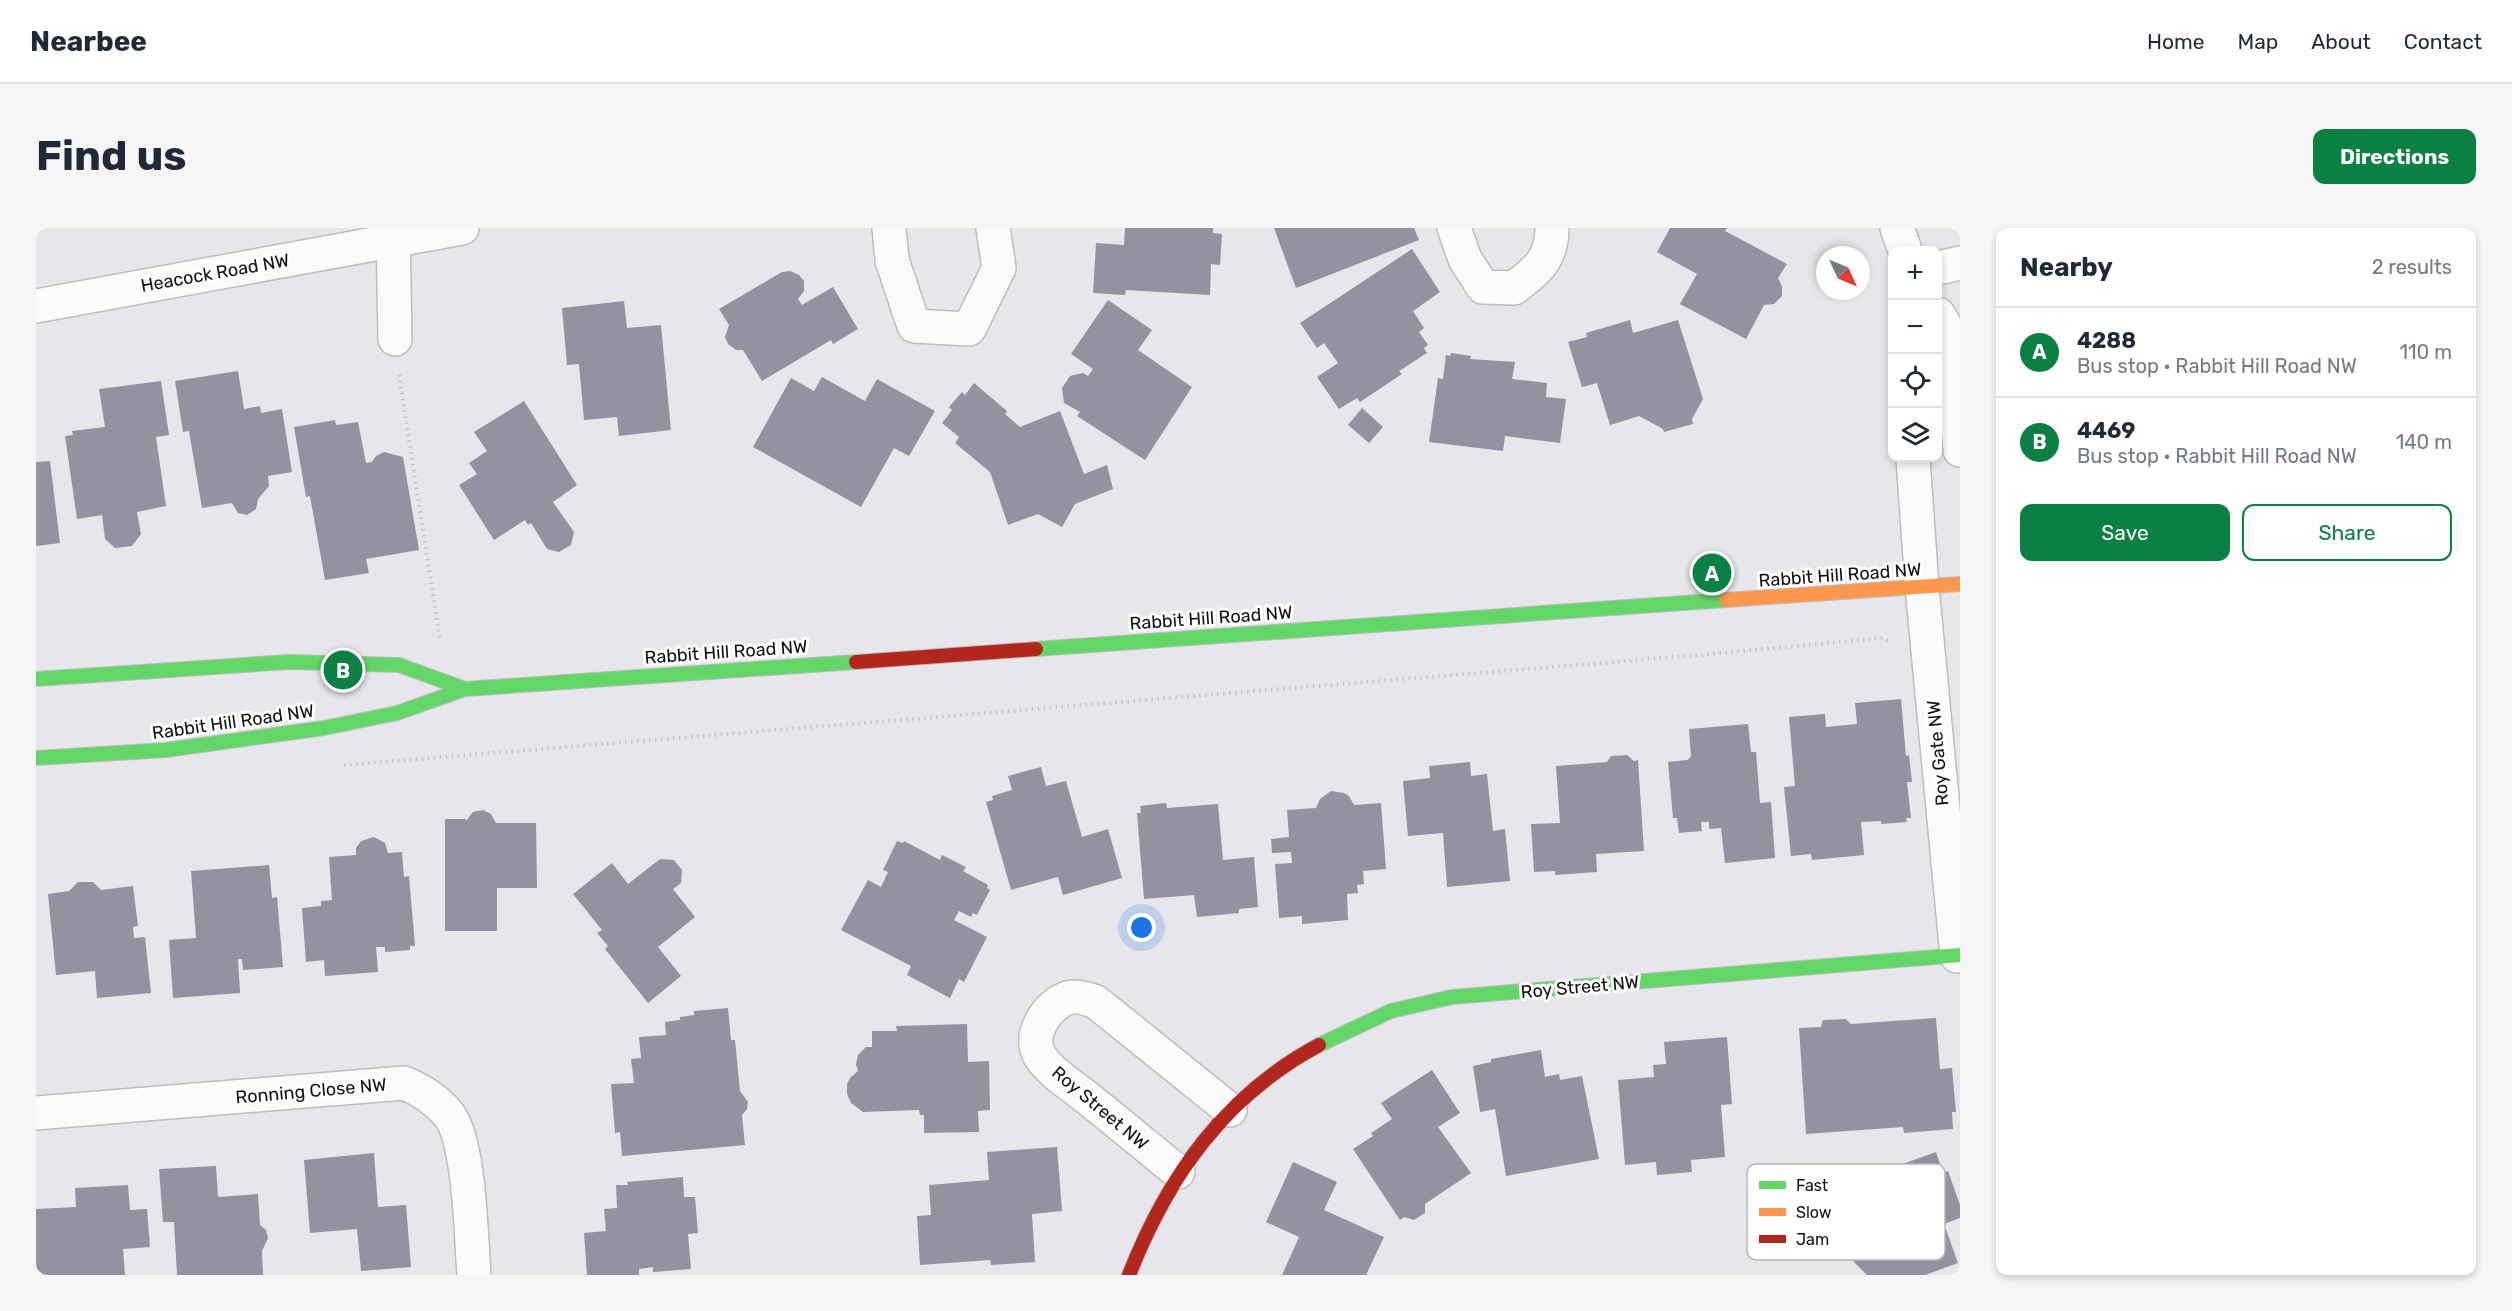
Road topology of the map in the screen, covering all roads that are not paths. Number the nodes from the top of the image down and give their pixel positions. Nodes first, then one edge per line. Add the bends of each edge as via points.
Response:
1 (462, 228) edge
2 (889, 228) edge
3 (993, 228) edge
4 (1454, 228) edge
5 (1552, 228) edge
6 (1897, 228) edge
7 (394, 234) edge
8 (1904, 246) edge
9 (1960, 263) edge
10 (1942, 267) edge
11 (36, 306) edge
12 (1942, 321) edge
13 (395, 339) road end
14 (1960, 450) edge
15 (1913, 462) edge
16 (1960, 584) edge
17 (1922, 587) junction
18 (36, 679) edge
19 (465, 688) junction
20 (36, 758) edge
21 (1959, 956) edge
22 (1230, 1110) junction
23 (36, 1113) edge
24 (1178, 1172) junction
25 (474, 1275) edge
26 (1129, 1275) edge

1 - 7 street, Heacock Road NW
2 - 3 street via 892,260 914,326 969,329 999,268
4 - 5 street via 1465,259 1483,287 1514,288 1541,267 1552,240
6 - 8 street
7 - 11 street, Heacock Road NW
7 - 13 street
9 - 10 street
12 - 14 street via 1950,334
15 - 17 street, Roy Gate NW
16 - 17 street, Rabbit Hill Road NW
17 - 19 street, Rabbit Hill Road NW
17 - 21 street, Roy Gate NW
18 - 19 street, Rabbit Hill Road NW via 289,662 399,665
19 - 20 street, Rabbit Hill Road NW via 397,713 324,728 166,750
21 - 22 street, Roy Street NW via 1463,996 1405,1006 1311,1048 1267,1077
22 - 24 street, Roy Street NW
22 - 24 street, Roy Street NW via 1096,1002 1082,997 1066,998 1050,1009 1040,1024 1036,1041 1039,1056
23 - 25 street, Ronning Close NW via 404,1083 436,1101 451,1116 458,1133 464,1153
24 - 26 street, Roy Street NW via 1145,1233

